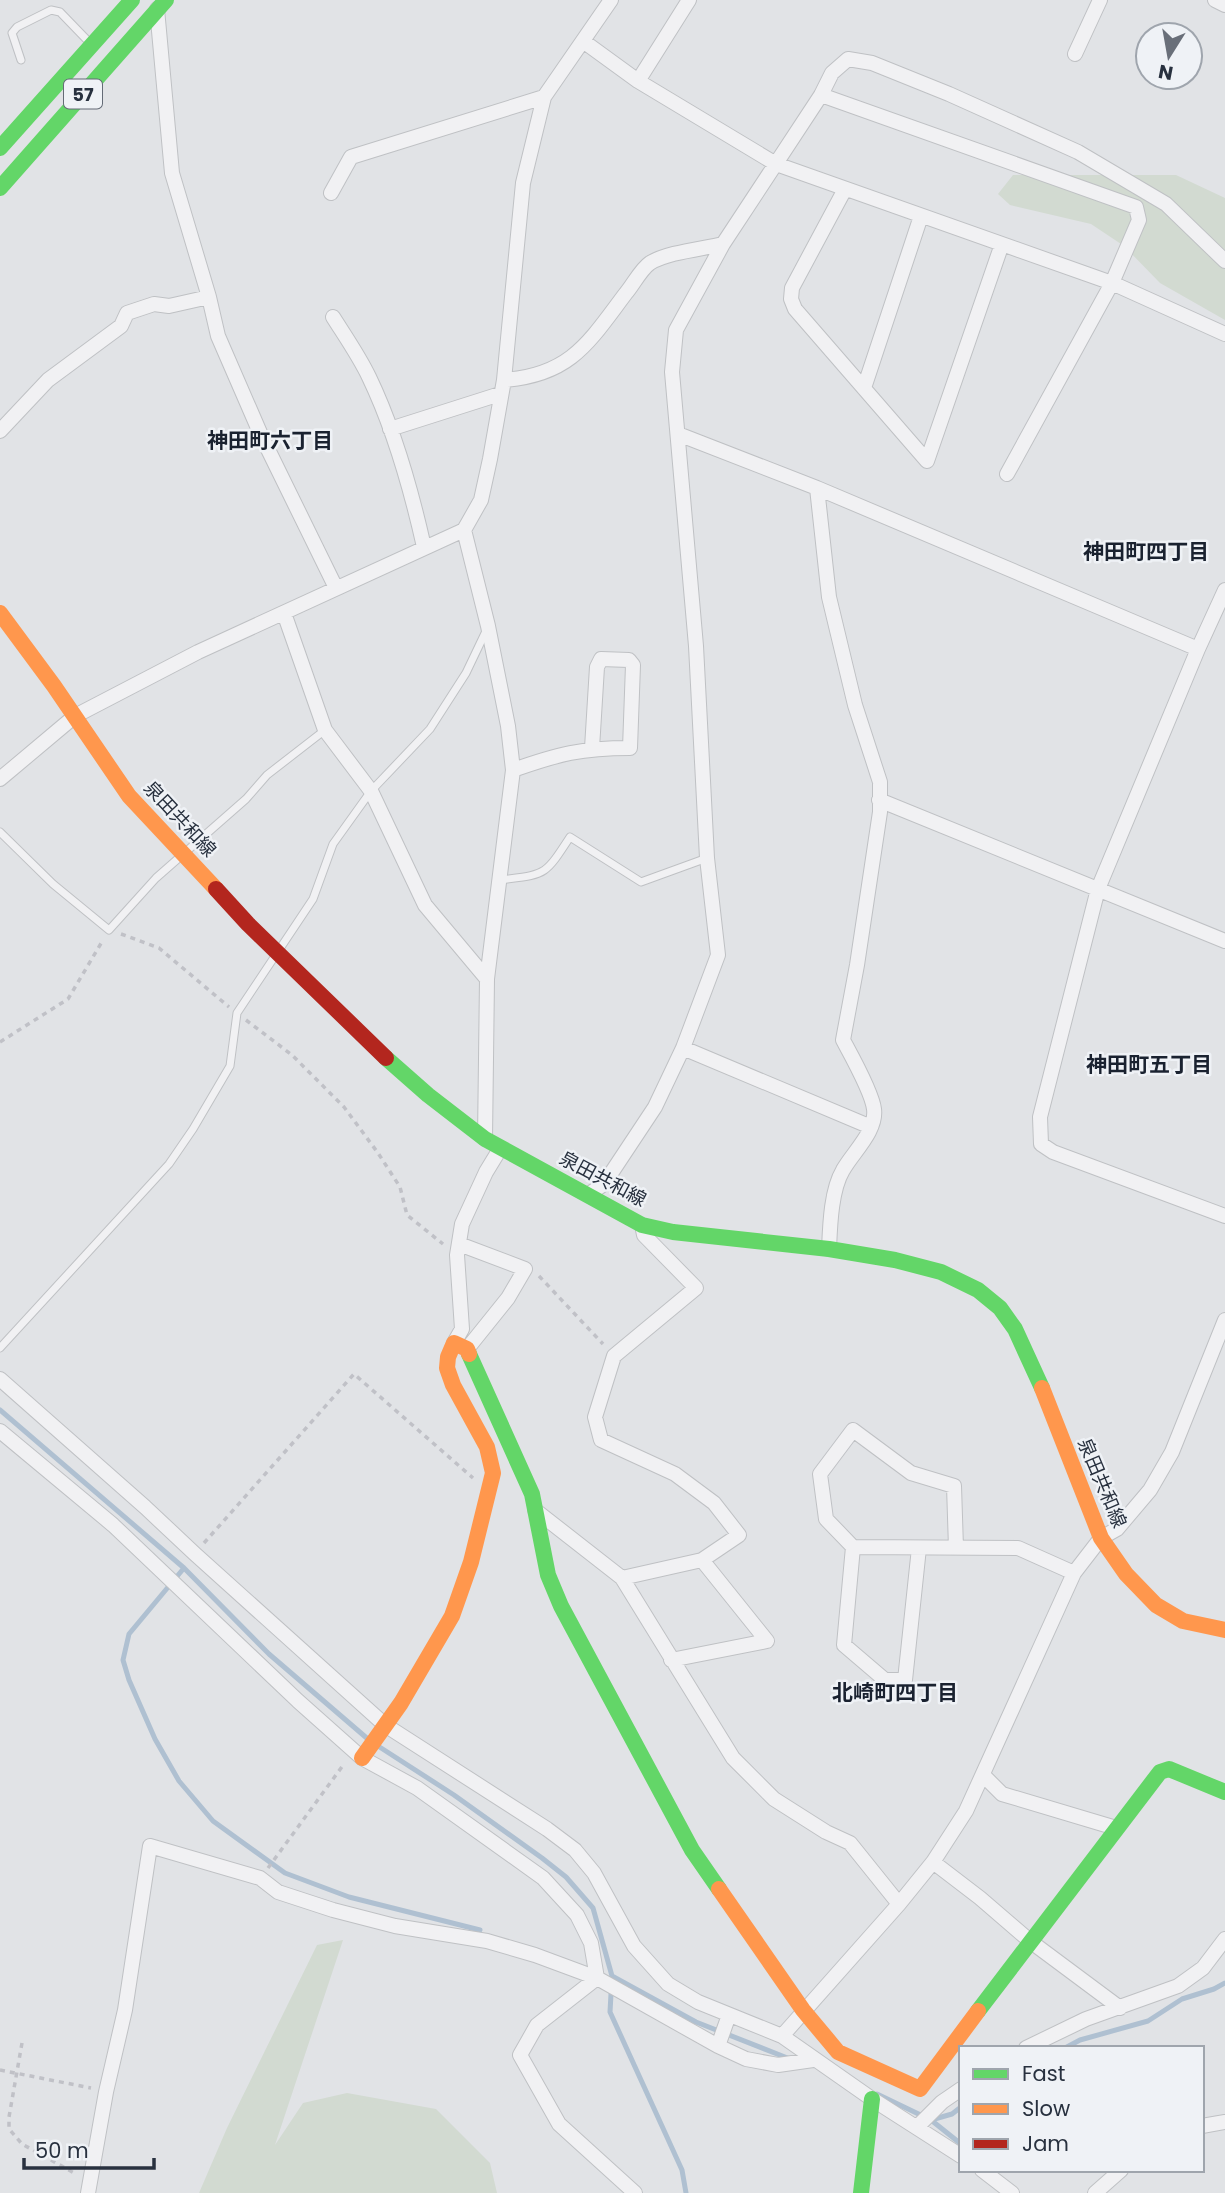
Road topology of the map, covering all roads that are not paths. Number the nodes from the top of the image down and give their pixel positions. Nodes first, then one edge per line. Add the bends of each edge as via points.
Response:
1 (132, 0) edge
2 (689, 0) edge
3 (1100, 0) edge
4 (1215, 0) edge
5 (603, 3) edge
6 (162, 5) edge
7 (1225, 5) edge
8 (583, 41) junction
9 (92, 45) junction
10 (1075, 54) dead end
11 (21, 60) dead end
12 (638, 81) junction
13 (821, 95) junction
14 (544, 97) junction
15 (0, 148) edge
16 (776, 164) junction
17 (0, 188) edge
18 (845, 189) junction
19 (331, 193) dead end
20 (921, 216) junction
21 (723, 244) junction
22 (1002, 244) junction
23 (1225, 261) edge
24 (1112, 283) junction
25 (209, 297) junction
26 (333, 317) dead end
27 (1225, 334) edge
28 (503, 380) junction
29 (864, 388) junction
30 (500, 394) junction
31 (390, 429) junction
32 (0, 431) edge
33 (678, 434) junction
34 (1007, 474) dead end
35 (817, 488) junction
36 (464, 530) junction
37 (424, 547) junction
38 (336, 588) junction
39 (1225, 590) edge
40 (284, 613) junction
41 (0, 614) edge
42 (488, 626) junction
43 (1198, 649) junction
44 (75, 716) junction
45 (325, 730) junction
46 (592, 748) junction
47 (513, 770) junction
48 (0, 779) edge
49 (371, 791) junction
50 (879, 800) junction
51 (0, 832) edge
52 (183, 853) junction
53 (706, 858) junction
54 (500, 880) junction
55 (1098, 889) junction
56 (1225, 941) edge
57 (277, 953) junction
58 (487, 979) junction
59 (683, 1048) junction
60 (871, 1127) junction
61 (485, 1139) junction
62 (500, 1149) junction
63 (589, 1195) junction
64 (1225, 1216) edge
65 (642, 1224) junction
66 (459, 1244) junction
67 (829, 1249) junction
68 (1225, 1320) edge
69 (461, 1346) junction
70 (0, 1348) edge
71 (0, 1379) edge
72 (0, 1431) edge
73 (535, 1510) junction
74 (1101, 1538) junction
75 (852, 1547) junction
76 (919, 1548) junction
77 (956, 1548) junction
78 (702, 1560) junction
79 (1074, 1573) junction
80 (622, 1578) junction
81 (1225, 1630) edge
82 (671, 1660) junction
83 (386, 1725) junction
84 (361, 1752) junction
85 (983, 1775) junction
86 (1225, 1792) edge
87 (1116, 1828) junction
88 (933, 1863) junction
89 (899, 1904) junction
90 (1225, 1939) edge
91 (1030, 1941) junction
92 (597, 1978) junction
93 (1120, 2008) junction
94 (803, 2010) junction
95 (729, 2015) junction
96 (782, 2036) junction
97 (718, 2046) junction
98 (1030, 2046) edge
99 (813, 2060) junction
100 (959, 2090) edge
101 (872, 2099) junction
102 (1225, 2122) edge
103 (1204, 2126) edge
104 (917, 2127) junction
105 (959, 2156) edge
106 (985, 2172) edge
107 (1119, 2172) edge
108 (89, 2187) edge
109 (635, 2193) edge
110 (861, 2193) edge
111 (1013, 2193) edge
112 (1095, 2193) edge

1 - 9 main road, 57
2 - 12 street
3 - 10 street
4 - 7 street
5 - 8 street
6 - 17 main road, 57
6 - 25 street via 172,173
8 - 12 street
8 - 14 street
9 - 11 lane via 60,12 51,10 12,33
9 - 15 main road, 57
12 - 16 street
13 - 16 street
13 - 23 street via 832,73 848,59 872,63 950,94 1078,152 1146,191 1166,204
13 - 24 street via 1136,207 1139,220
14 - 19 street via 351,157
14 - 28 street via 523,183
16 - 18 street
16 - 21 street
18 - 20 street
18 - 29 street via 792,288 791,299
20 - 22 street
20 - 29 street
21 - 28 street via 648,264 586,347 558,366 526,378
21 - 33 street via 676,330 672,372
22 - 24 street
22 - 29 street via 927,461
24 - 27 street
24 - 34 street
25 - 32 street via 169,306 154,303 127,313 121,326 48,380
25 - 38 street via 218,336 261,435
26 - 31 street via 369,376
28 - 30 street
30 - 31 street
30 - 36 street via 481,500
31 - 37 street
33 - 35 street
33 - 53 street via 696,646
35 - 43 street
35 - 50 street via 829,597 855,705 880,782
36 - 37 street
36 - 42 street
37 - 38 street
38 - 40 street
39 - 43 street
40 - 44 street
40 - 45 street
41 - 44 main road, 泉田共和線
42 - 47 street
42 - 49 lane via 466,673 430,729
43 - 55 street
44 - 48 street
44 - 52 main road, 泉田共和線 via 129,796
45 - 49 street
45 - 52 lane via 267,775
46 - 46 street via 630,748 633,665 629,660 601,659 597,667
46 - 47 street
47 - 54 street
49 - 57 lane via 333,844 313,899
49 - 58 street via 425,905
50 - 55 street
50 - 60 street via 843,1040 875,1109
51 - 52 lane via 109,930
52 - 57 main road, 泉田共和線
53 - 54 lane via 641,882 570,837 550,869
53 - 59 street via 718,955
54 - 58 street
55 - 56 street
55 - 64 street via 1040,1117 1041,1144
57 - 61 main road, 泉田共和線 via 372,1046
57 - 70 lane via 237,1013 230,1066 169,1164
58 - 61 street
59 - 60 street
59 - 63 street via 656,1107 604,1184
60 - 67 street via 842,1171
61 - 62 main road, 泉田共和線
62 - 63 main road, 泉田共和線
62 - 66 street via 462,1224
63 - 65 main road, 泉田共和線
65 - 67 main road, 泉田共和線 via 673,1232
65 - 78 street via 644,1235 696,1288 614,1356 595,1417 601,1440 675,1474 714,1503 739,1535
66 - 69 street
66 - 69 street via 525,1269 508,1298
67 - 74 main road, 泉田共和線 via 942,1272 978,1290 1000,1308 1041,1385
68 - 74 street via 1172,1452 1150,1490 1118,1528
69 - 73 main road via 533,1494
69 - 83 main road via 447,1357 447,1367 491,1458 493,1473 452,1616
71 - 83 street
72 - 84 street via 113,1525 298,1701
73 - 80 street
73 - 94 main road via 548,1575 561,1606 692,1850
74 - 79 street
74 - 81 main road, 泉田共和線 via 1126,1574 1156,1605 1183,1621
75 - 76 street
75 - 76 street via 844,1645 885,1680 905,1680
75 - 77 street via 826,1519 821,1474 853,1430 911,1473 954,1486
76 - 77 street
77 - 79 street via 1018,1548
78 - 80 street
78 - 82 street via 766,1641
79 - 85 street
80 - 82 street
82 - 89 street via 733,1758 774,1799 850,1843
83 - 84 main road
83 - 95 street via 575,1850 594,1873 634,1946 668,1984
84 - 92 street via 543,1878 577,1915 591,1943
85 - 87 street via 1002,1794
85 - 88 street
86 - 87 main road via 1169,1769 1160,1772
87 - 91 main road
88 - 89 street
88 - 91 street
89 - 94 street
90 - 93 street via 1203,1968 1178,1986
91 - 93 street
91 - 94 main road via 920,2090 838,2052
92 - 97 street
92 - 108 street via 487,1941 333,1910 278,1892 260,1878 150,1846 125,2010
92 - 109 street via 537,2025 520,2055 559,2124
93 - 98 street
94 - 96 street
95 - 96 street
95 - 97 street
96 - 99 street
97 - 99 street via 746,2059 778,2065
99 - 101 street
100 - 104 street
101 - 104 street
101 - 110 main road
102 - 103 street
104 - 105 street
106 - 111 street
107 - 112 street

